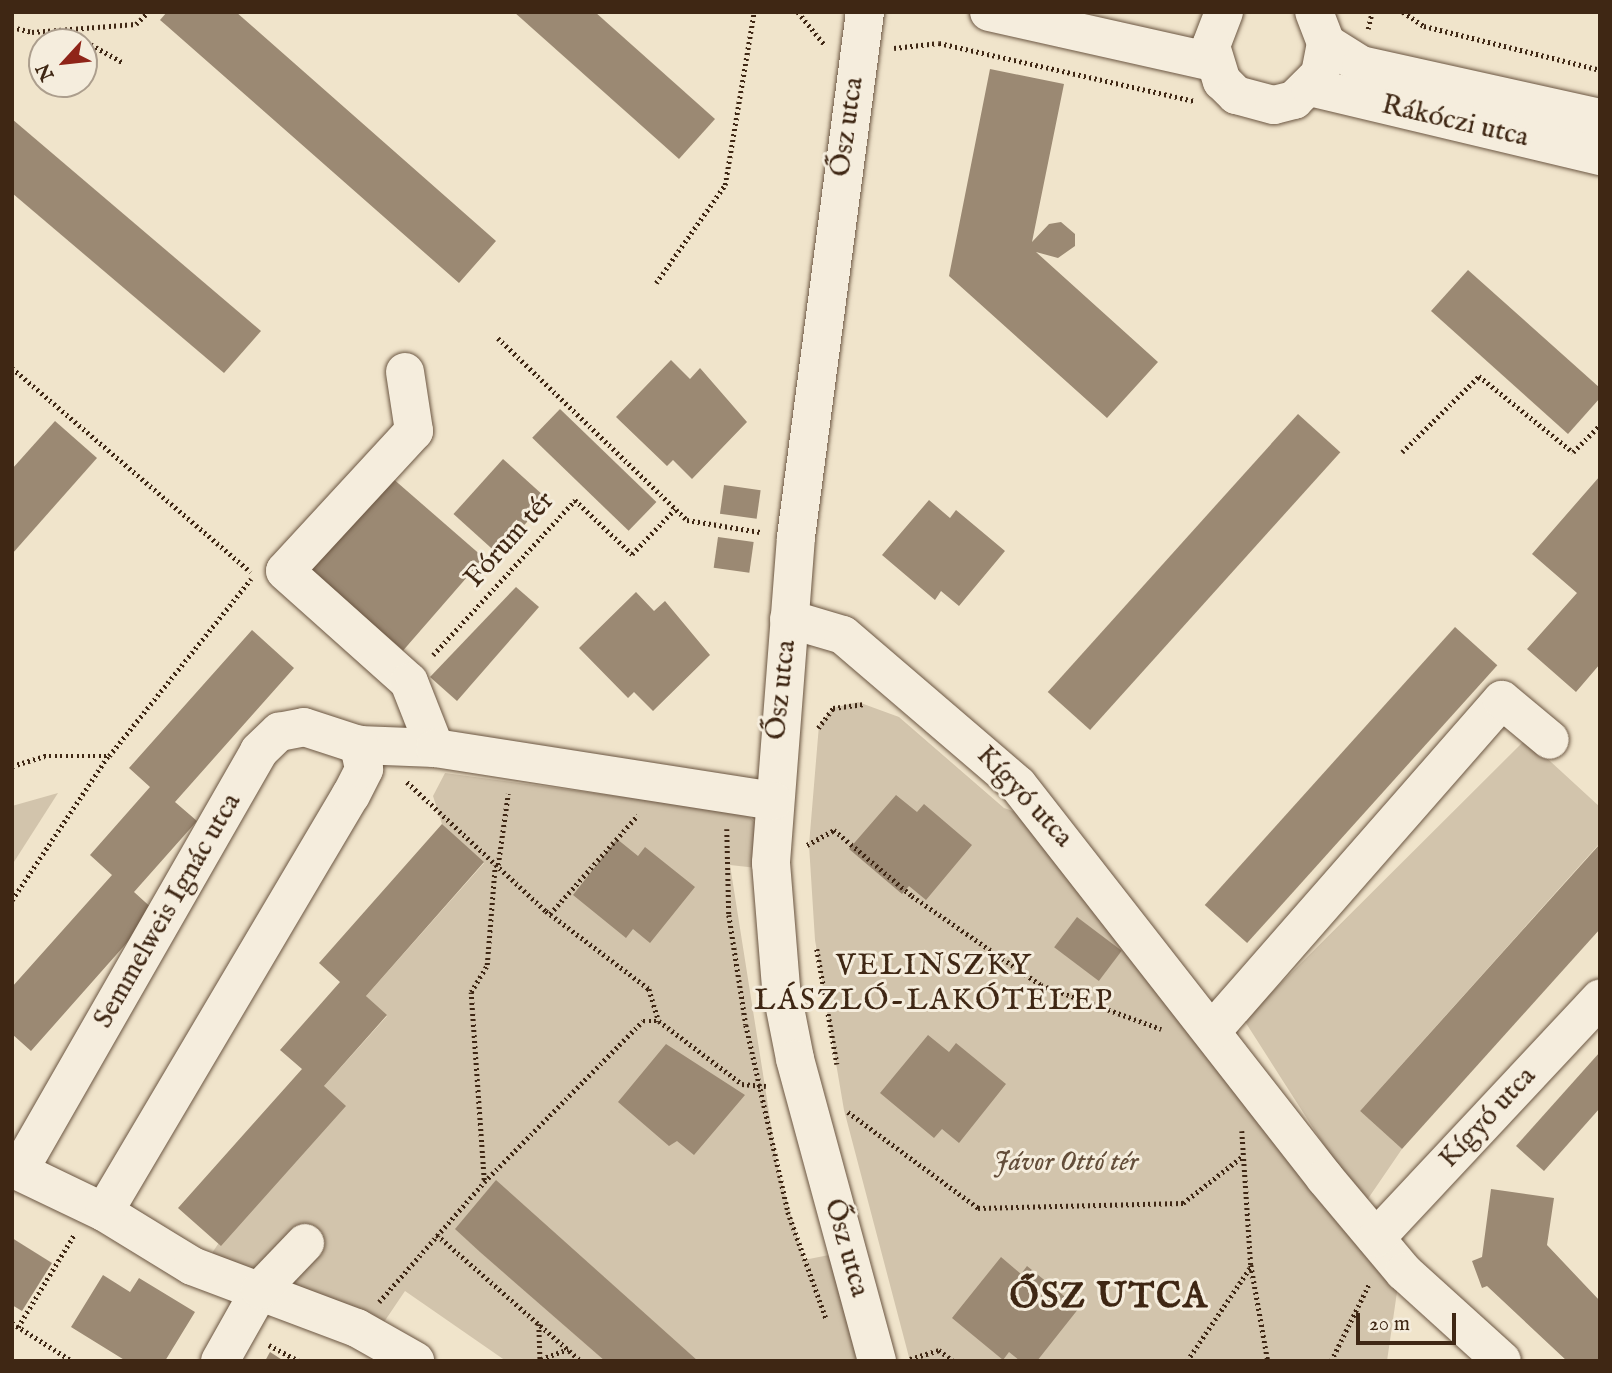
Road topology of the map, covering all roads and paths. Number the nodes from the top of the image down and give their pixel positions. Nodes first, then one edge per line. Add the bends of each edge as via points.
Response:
1 (148, 12) edge
2 (754, 12) edge
3 (798, 12) edge
4 (865, 12) edge
5 (989, 12) edge
6 (1403, 12) edge
7 (1218, 13) edge
8 (1317, 21) edge
9 (12, 27) edge
10 (30, 28) edge
11 (89, 28) edge
12 (98, 49) edge
13 (860, 52) junction
14 (122, 62) dead end
15 (1213, 62) junction
16 (1600, 70) edge
17 (1310, 87) junction
18 (1203, 103) dead end
19 (1600, 118) edge
20 (1600, 156) edge
21 (656, 283) dead end
22 (498, 338) dead end
23 (12, 368) edge
24 (405, 372) dead end
25 (1600, 425) edge
26 (1402, 452) dead end
27 (676, 509) junction
28 (796, 537) junction
29 (254, 575) junction
30 (262, 583) dead end
31 (789, 619) junction
32 (409, 682) junction
33 (871, 705) dead end
34 (817, 739) dead end
35 (1550, 740) dead end
36 (359, 745) junction
37 (435, 748) junction
38 (109, 755) junction
39 (12, 766) edge
40 (402, 778) dead end
41 (509, 793) dead end
42 (773, 801) junction
43 (653, 813) dead end
44 (715, 823) dead end
45 (809, 832) dead end
46 (772, 842) junction
47 (809, 845) junction
48 (810, 859) dead end
49 (496, 865) junction
50 (12, 900) edge
51 (550, 914) junction
52 (815, 940) dead end
53 (1600, 999) edge
54 (659, 1021) junction
55 (1210, 1027) junction
56 (1240, 1064) junction
57 (838, 1070) dead end
58 (801, 1084) junction
59 (759, 1087) junction
60 (842, 1097) dead end
61 (845, 1110) junction
62 (849, 1123) dead end
63 (1243, 1156) junction
64 (17, 1168) edge
65 (484, 1182) junction
66 (97, 1209) junction
67 (437, 1235) junction
68 (1381, 1243) junction
69 (305, 1244) dead end
70 (1251, 1265) junction
71 (260, 1290) junction
72 (376, 1306) dead end
73 (12, 1323) edge
74 (539, 1324) junction
75 (829, 1326) dead end
76 (19, 1327) junction
77 (568, 1349) junction
78 (265, 1352) dead end
79 (902, 1358) edge
80 (541, 1360) edge
81 (72, 1361) edge
82 (220, 1361) edge
83 (299, 1361) edge
84 (415, 1361) edge
85 (581, 1361) edge
86 (953, 1361) edge
87 (1187, 1361) edge
88 (1268, 1361) edge
89 (1331, 1361) edge
90 (1502, 1361) edge

1 - 11 path via 136,24
2 - 21 path via 725,185
3 - 13 path via 826,46
4 - 13 street, Ősz utca
5 - 15 street
6 - 16 path via 1424,26
7 - 15 street
8 - 17 street, Rákóczi utca
8 - 19 street, Rákóczi utca via 1361,65
9 - 10 path
12 - 14 path
13 - 18 path via 939,43
13 - 28 street, Ősz utca
15 - 17 street via 1236,95 1254,104 1294,100
17 - 20 street, Rákóczi utca
22 - 27 path
23 - 29 path
24 - 32 street via 414,431 285,572
25 - 26 path via 1573,452 1479,376
27 - 28 path via 687,520
27 - 32 path, Fórum tér via 632,554 575,500
28 - 31 street, Ősz utca
29 - 30 path
29 - 38 path
31 - 42 street, Ősz utca
31 - 55 street, Kígyó utca via 843,635 981,748 1057,828
32 - 37 street
33 - 34 path via 833,708
35 - 55 street via 1503,700
36 - 37 street, Semmelweis Ignác utca
36 - 64 street, Semmelweis Ignác utca via 304,727 279,732 263,746
36 - 66 street via 364,769 351,795
37 - 42 street, Semmelweis Ignác utca
38 - 39 path via 44,756
38 - 50 path
40 - 49 path
41 - 49 path
42 - 46 street, Ősz utca
43 - 51 path via 641,811
44 - 59 path via 727,825 729,915
45 - 47 path
46 - 47 path
46 - 58 street, Ősz utca via 781,988
47 - 48 path
47 - 55 path via 834,830 912,896 1041,985 1196,1040
49 - 51 path
49 - 65 path via 487,965 471,992
51 - 54 path via 649,989
52 - 57 path
53 - 68 street, Kígyó utca
54 - 59 path via 742,1084
54 - 65 path via 643,1021
55 - 56 street, Kígyó utca
56 - 63 path
56 - 68 street, Kígyó utca
58 - 59 path
58 - 79 street, Ősz utca
59 - 75 path via 794,1234
60 - 61 path
61 - 62 path
61 - 63 path via 978,1208 1183,1203
63 - 70 path
64 - 66 street, Semmelweis Ignác utca
65 - 67 path
66 - 71 street, Semmelweis Ignác utca via 192,1266
66 - 76 path
67 - 72 path
67 - 74 path
68 - 89 path
68 - 90 street, Kígyó utca
69 - 71 street
70 - 87 path
70 - 88 path
71 - 82 street
71 - 84 street, Semmelweis Ignác utca via 357,1328
73 - 76 path
74 - 77 path
74 - 80 path
76 - 81 path
77 - 80 path
77 - 85 path
78 - 83 path via 270,1344
79 - 86 path via 939,1350

